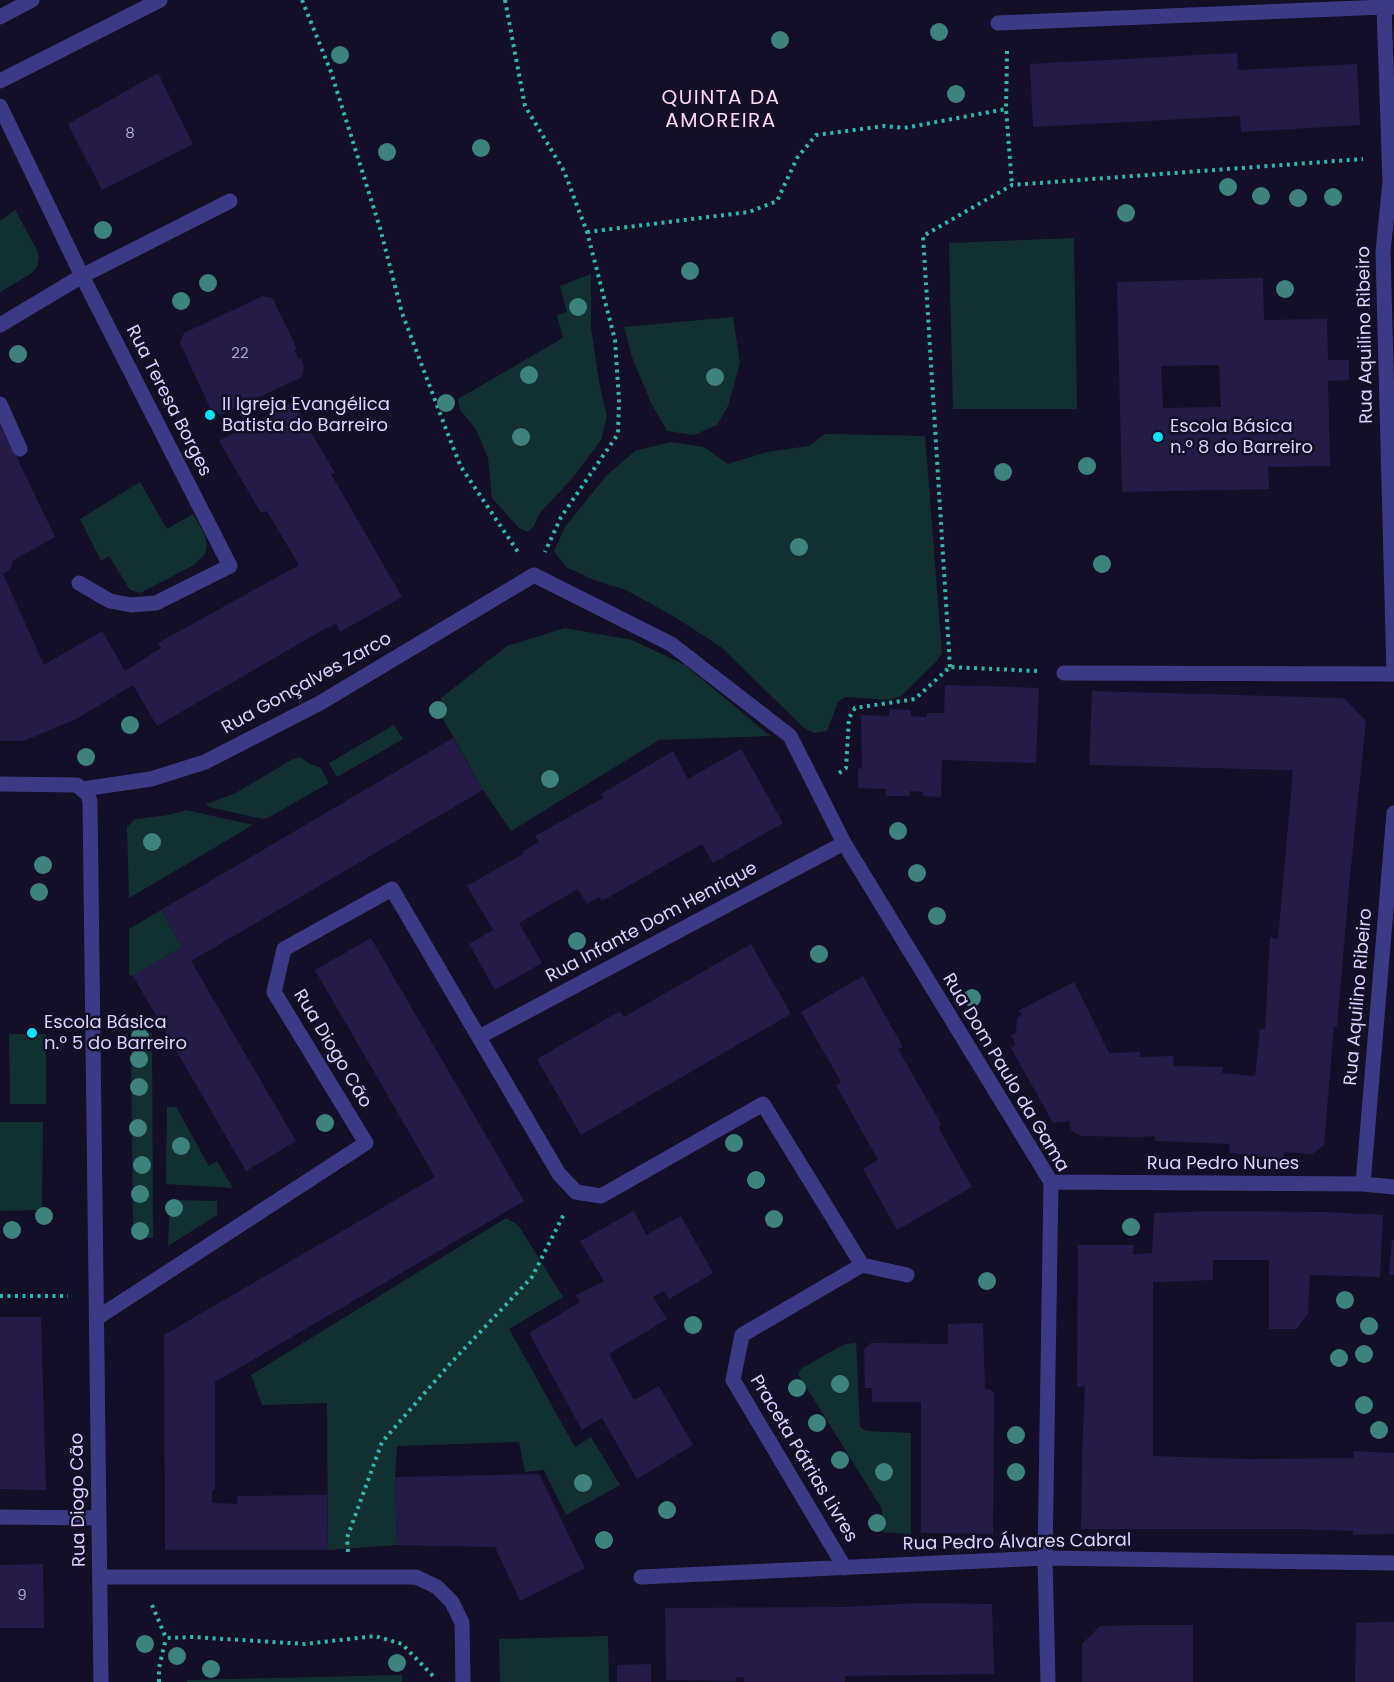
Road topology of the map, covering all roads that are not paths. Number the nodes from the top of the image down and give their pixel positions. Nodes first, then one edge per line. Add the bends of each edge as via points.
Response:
1 (32, 0) edge
2 (160, 0) edge
3 (1389, 7) edge
4 (0, 17) edge
5 (998, 23) road end
6 (0, 81) edge
7 (0, 106) edge
8 (230, 201) dead end
9 (82, 276) junction
10 (1389, 280) edge
11 (0, 325) edge
12 (0, 404) edge
13 (20, 449) dead end
14 (534, 575) joint
15 (80, 583) dead end
16 (1064, 672) road end
17 (1394, 673) edge
18 (0, 784) edge
19 (83, 789) junction
20 (1394, 813) edge
21 (844, 843) junction
22 (479, 1037) junction
23 (1051, 1182) junction
24 (1363, 1184) junction
25 (1394, 1187) edge
26 (862, 1265) junction
27 (907, 1275) dead end
28 (97, 1318) junction
29 (0, 1517) edge
30 (99, 1518) junction
31 (1045, 1558) junction
32 (1394, 1563) edge
33 (845, 1568) junction
34 (100, 1577) junction
35 (641, 1577) dead end
36 (101, 1682) edge
37 (463, 1682) edge
38 (1047, 1682) edge

1 - 4 street
2 - 6 street
3 - 5 street
3 - 10 street, Rua Aquilino Ribeiro via 1390,182 1383,252
7 - 9 street, Rua Teresa Borges
8 - 9 street
9 - 11 street
9 - 15 street, Rua Teresa Borges via 230,566 156,603 132,605 110,601
10 - 17 street, Rua Aquilino Ribeiro via 1389,516
12 - 13 street
14 - 19 street, Rua Gonçalves Zarco via 320,703 206,762 151,779
14 - 21 street, Rua Dom Paulo da Gama via 671,644 790,736
16 - 17 street
18 - 19 street via 69,784
19 - 28 street, Rua Diogo Cão via 90,802
20 - 24 street, Rua Aquilino Ribeiro
21 - 22 street, Rua Infante Dom Henrique
21 - 23 street, Rua Dom Paulo da Gama
22 - 26 street via 559,1174 576,1192 601,1196 763,1104
22 - 28 street, Rua Diogo Cão via 392,890 284,949 274,992 366,1143
23 - 24 street, Rua Pedro Nunes
23 - 31 street, Rua Dom Paulo da Gama
24 - 25 street, Rua Pedro Nunes
26 - 27 street
26 - 33 street, Praceta Pátrias Livres via 742,1335 733,1380
28 - 30 street, Rua Diogo Cão
29 - 30 street
30 - 34 street, Rua Diogo Cão
31 - 32 street, Rua Pedro Álvares Cabral
31 - 33 street, Rua Pedro Álvares Cabral
31 - 38 street, Rua Dom Paulo da Gama
33 - 35 street, Rua Pedro Álvares Cabral
34 - 36 street, Rua Diogo Cão
34 - 37 street via 416,1577 445,1594 462,1623

